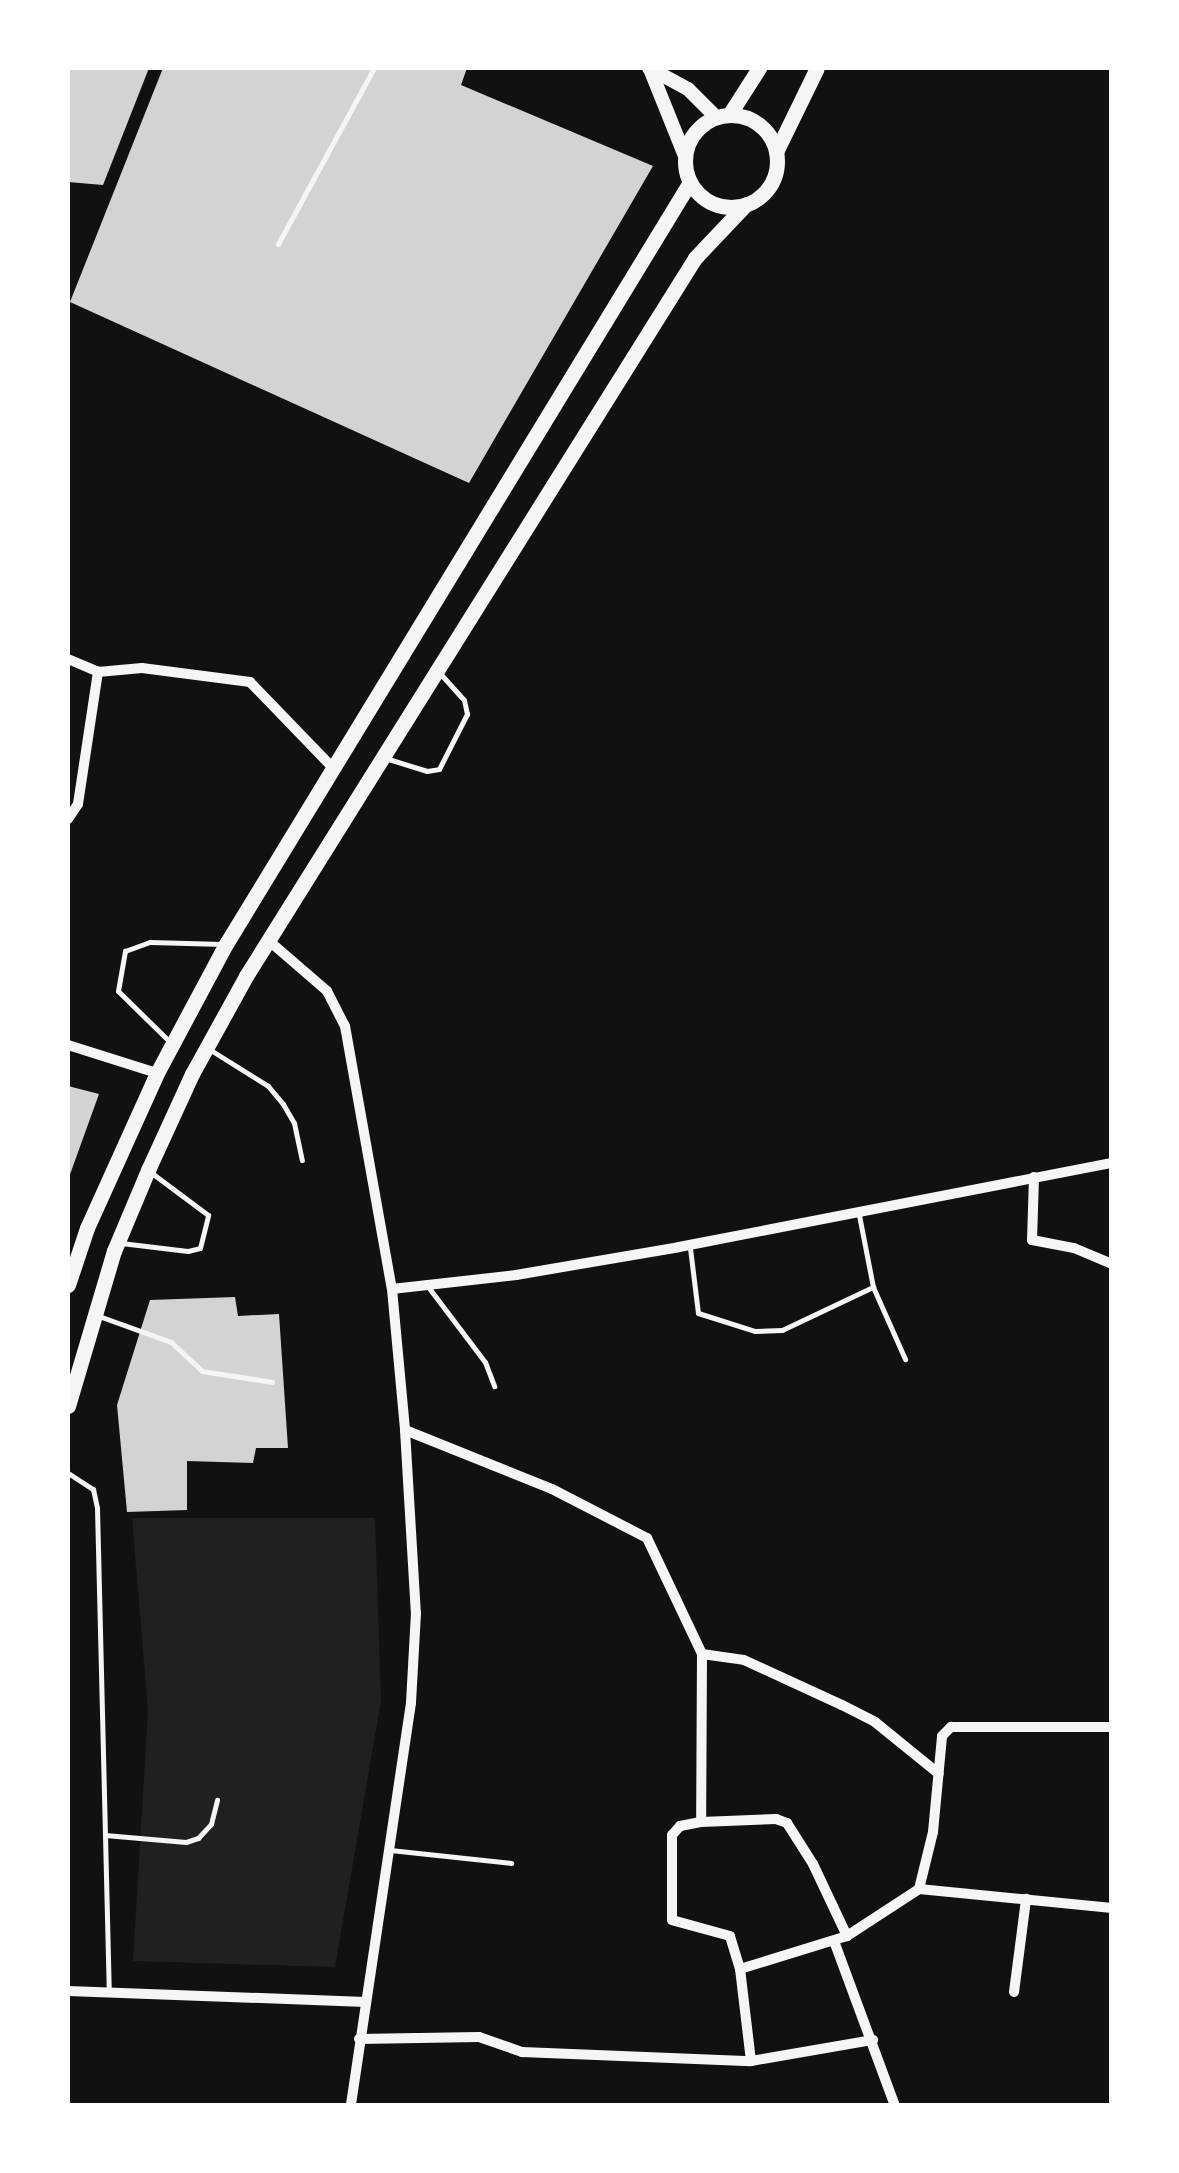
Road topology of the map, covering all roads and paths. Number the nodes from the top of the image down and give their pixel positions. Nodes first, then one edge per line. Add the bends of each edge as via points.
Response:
1 (374, 68) edge
2 (648, 68) edge
3 (759, 68) edge
4 (817, 68) edge
5 (722, 116) junction
6 (776, 152) junction
7 (685, 156) junction
8 (690, 182) junction
9 (746, 204) junction
10 (278, 244) dead end
11 (68, 659) edge
12 (436, 670) junction
13 (98, 672) junction
14 (382, 757) junction
15 (334, 769) junction
16 (68, 818) edge
17 (268, 940) junction
18 (226, 944) junction
19 (172, 1044) junction
20 (68, 1045) edge
21 (206, 1048) junction
22 (157, 1073) junction
23 (302, 1160) dead end
24 (1112, 1164) edge
25 (148, 1170) junction
26 (1034, 1177) junction
27 (858, 1212) junction
28 (118, 1242) junction
29 (690, 1244) junction
30 (1112, 1264) edge
31 (68, 1285) edge
32 (427, 1286) junction
33 (873, 1287) junction
34 (392, 1289) junction
35 (94, 1314) junction
36 (905, 1359) dead end
37 (272, 1382) dead end
38 (494, 1386) dead end
39 (68, 1406) edge
40 (405, 1430) junction
41 (68, 1473) edge
42 (702, 1654) junction
43 (1112, 1726) edge
44 (939, 1774) junction
45 (217, 1800) dead end
46 (701, 1822) junction
47 (105, 1836) junction
48 (388, 1850) junction
49 (511, 1863) dead end
50 (919, 1889) junction
51 (1026, 1899) junction
52 (1112, 1908) edge
53 (847, 1936) junction
54 (834, 1941) junction
55 (740, 1969) junction
56 (68, 1990) edge
57 (109, 1992) junction
58 (1014, 1992) dead end
59 (366, 2002) junction
60 (359, 2038) junction
61 (873, 2040) junction
62 (752, 2061) junction
63 (352, 2106) edge
64 (894, 2106) edge

1 - 10 lane
2 - 5 main road
2 - 7 main road
3 - 5 highway
4 - 6 highway
5 - 6 highway via 742,116 764,129
5 - 7 highway via 694,132
6 - 9 highway via 767,189
7 - 8 highway
8 - 9 highway via 720,206
8 - 15 highway
9 - 12 highway via 695,258
11 - 13 street
12 - 14 highway
12 - 14 lane via 467,707 439,769
13 - 15 street via 142,668 250,682
13 - 16 street via 78,804
14 - 17 highway
15 - 18 highway
17 - 21 highway
17 - 34 street via 327,991 345,1026
18 - 19 highway
18 - 19 lane via 150,942 125,951 118,991
19 - 22 highway
20 - 22 street
21 - 23 lane via 268,1086 294,1124
21 - 25 highway
22 - 31 highway via 86,1228
24 - 26 street
25 - 28 highway
25 - 28 lane via 208,1215 200,1248
26 - 27 street
26 - 30 street via 1032,1240
27 - 29 street
27 - 33 lane
28 - 35 highway
29 - 32 street
29 - 33 lane via 698,1313 755,1332 782,1330
32 - 34 street
32 - 38 lane via 485,1362
33 - 36 lane
34 - 40 street
35 - 37 lane via 171,1342 202,1372
35 - 39 highway
40 - 42 street via 552,1489 647,1538
40 - 48 street via 416,1613 411,1703
41 - 47 lane via 93,1489 97,1508
42 - 44 street via 744,1660 842,1705 875,1722
42 - 46 street
43 - 44 street via 951,1727 942,1736
44 - 50 street
45 - 47 lane via 211,1824 186,1842
46 - 53 street via 787,1823
46 - 55 street via 672,1835 672,1920 730,1936
47 - 57 lane
48 - 49 lane
48 - 59 street
50 - 51 street
50 - 53 street
51 - 52 street
51 - 58 street
53 - 54 street
54 - 55 street
54 - 61 street
55 - 62 street
56 - 57 street
57 - 59 street
59 - 60 street
60 - 62 street via 478,2037 522,2052
60 - 63 street
61 - 62 street
61 - 64 street

